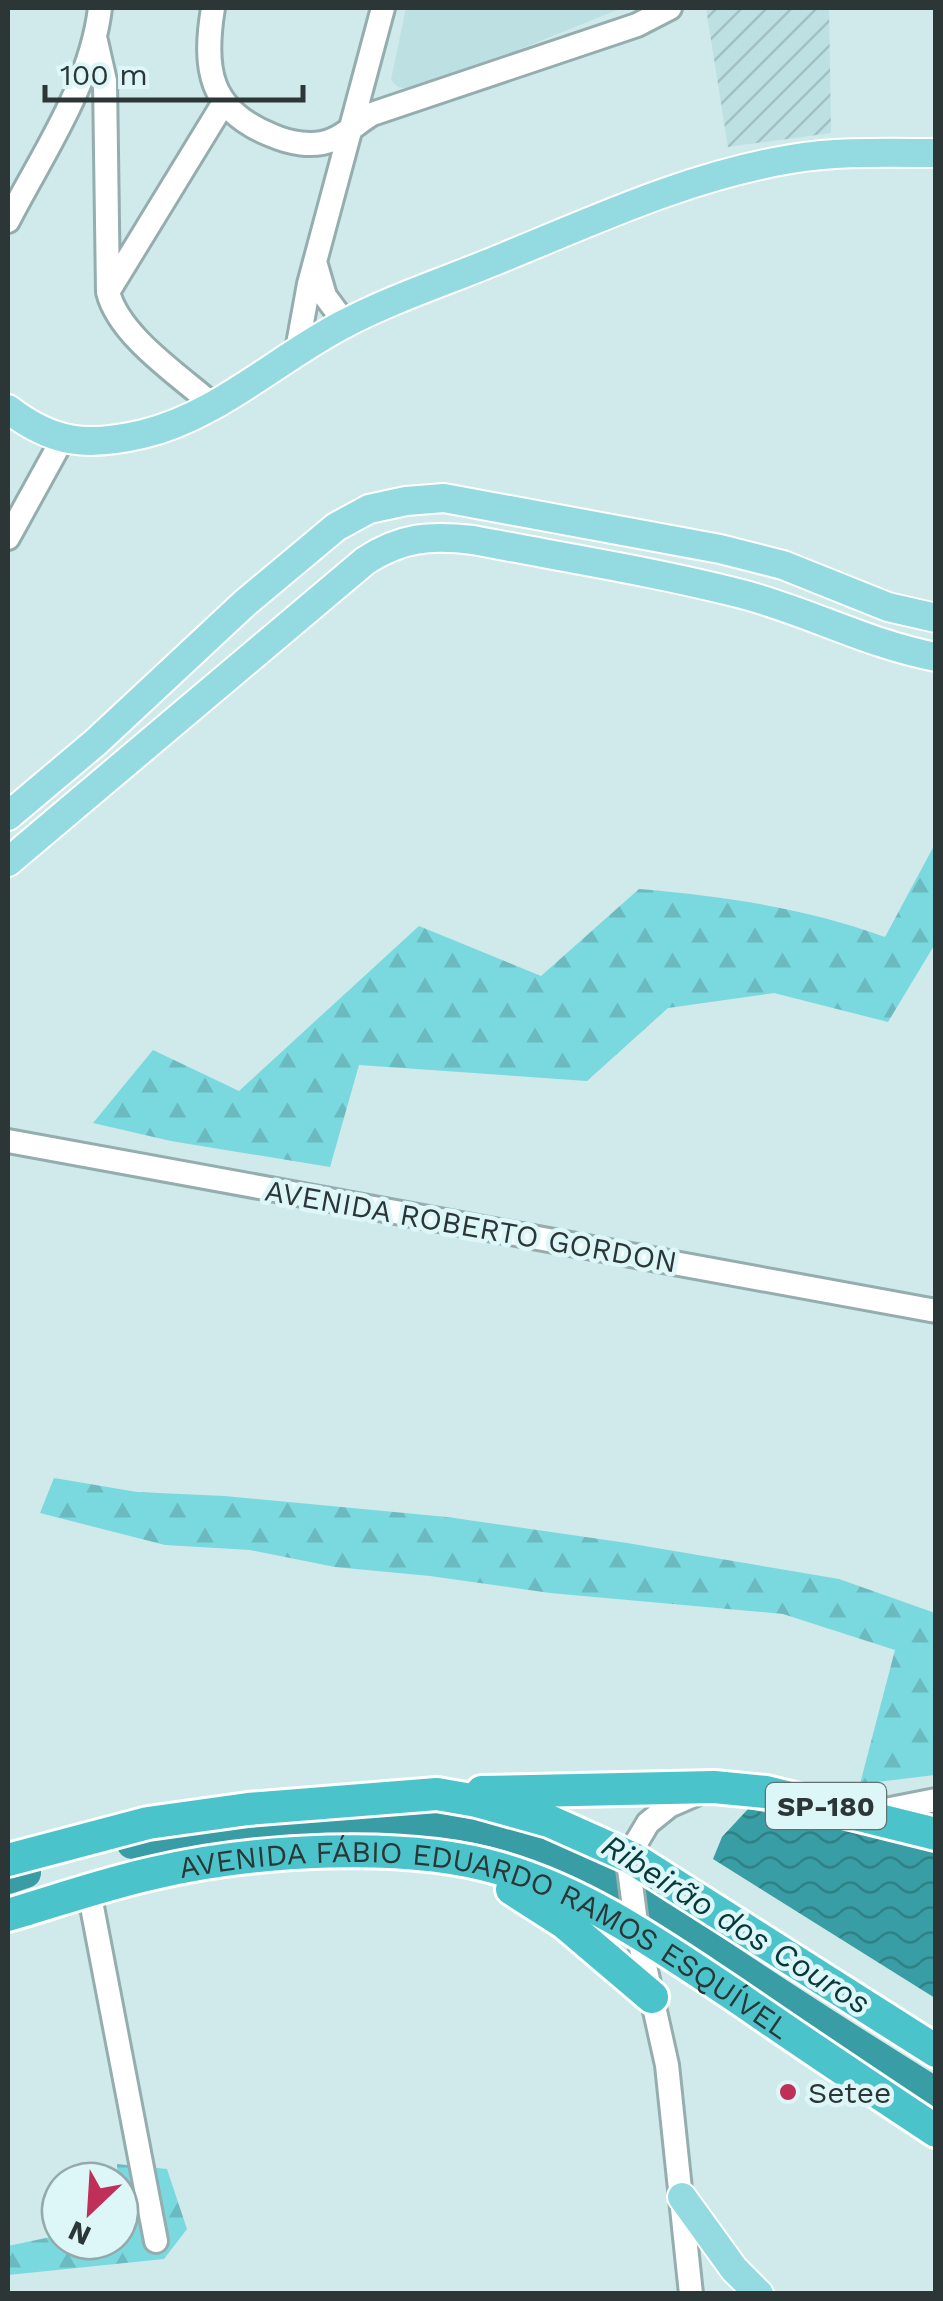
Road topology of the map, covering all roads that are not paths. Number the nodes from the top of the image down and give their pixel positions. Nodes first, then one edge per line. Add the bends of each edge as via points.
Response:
1 (100, 8) edge
2 (213, 8) edge
3 (383, 8) edge
4 (664, 12) edge
5 (96, 41) junction
6 (222, 104) junction
7 (66, 112) junction
8 (351, 127) junction
9 (107, 132) junction
10 (936, 153) edge
11 (8, 221) edge
12 (316, 265) junction
13 (108, 292) junction
14 (345, 323) junction
15 (297, 350) junction
16 (213, 405) junction
17 (8, 409) edge
18 (62, 440) junction
19 (8, 538) edge
20 (738, 593) junction
21 (857, 594) junction
22 (245, 603) junction
23 (936, 622) edge
24 (878, 643) junction
25 (936, 658) edge
26 (179, 715) junction
27 (8, 816) edge
28 (8, 862) edge
29 (8, 1142) edge
30 (936, 1311) edge
31 (714, 1787) junction
32 (438, 1794) junction
33 (936, 1800) edge
34 (864, 1815) junction
35 (936, 1834) edge
36 (8, 1860) edge
37 (460, 1860) junction
38 (631, 1863) junction
39 (89, 1891) junction
40 (8, 1915) edge
41 (636, 1924) junction
42 (652, 1997) junction
43 (936, 2051) edge
44 (936, 2132) edge
45 (682, 2197) junction
46 (156, 2241) dead end
47 (691, 2294) edge
48 (759, 2294) edge

1 - 5 street
2 - 6 street via 208,54
3 - 8 street
4 - 8 street
5 - 7 street
5 - 9 street via 106,80
6 - 8 street via 287,142 317,144
6 - 13 street
7 - 9 street
7 - 11 street
8 - 12 street
9 - 13 street
10 - 14 main road via 843,152 716,176
12 - 14 street via 325,296
12 - 15 street
13 - 16 street via 126,329
14 - 15 main road
15 - 16 main road
16 - 18 main road via 144,434
17 - 18 main road
18 - 19 street
20 - 21 main road via 772,590 846,619 857,613
20 - 24 main road
20 - 26 main road via 474,540 415,538 364,561
21 - 22 main road via 720,549 444,498 352,517
21 - 23 main road
22 - 26 main road via 224,645 180,689
22 - 27 main road
23 - 24 main road via 881,618 874,627
24 - 25 main road
26 - 28 main road
29 - 30 street, AVENIDA ROBERTO GORDON
31 - 32 highway
31 - 34 highway, SP-180
31 - 38 street, SP-180 via 668,1806 648,1823
32 - 36 highway, AVENIDA FÁBIO EDUARDO RAMOS ESQUÍVEL via 148,1823
32 - 38 highway, AVENIDA FÁBIO EDUARDO RAMOS ESQUÍVEL via 549,1820
33 - 34 street
34 - 35 highway, SP-180
37 - 39 highway, AVENIDA FÁBIO EDUARDO RAMOS ESQUÍVEL via 336,1853 238,1859
37 - 41 highway, AVENIDA FÁBIO EDUARDO RAMOS ESQUÍVEL via 536,1880
37 - 42 highway via 564,1922
38 - 41 street
38 - 43 highway, AVENIDA FÁBIO EDUARDO RAMOS ESQUÍVEL
39 - 40 highway, AVENIDA FÁBIO EDUARDO RAMOS ESQUÍVEL
39 - 46 street
41 - 42 street
41 - 44 highway, AVENIDA FÁBIO EDUARDO RAMOS ESQUÍVEL
42 - 45 street
45 - 47 street
45 - 48 main road

